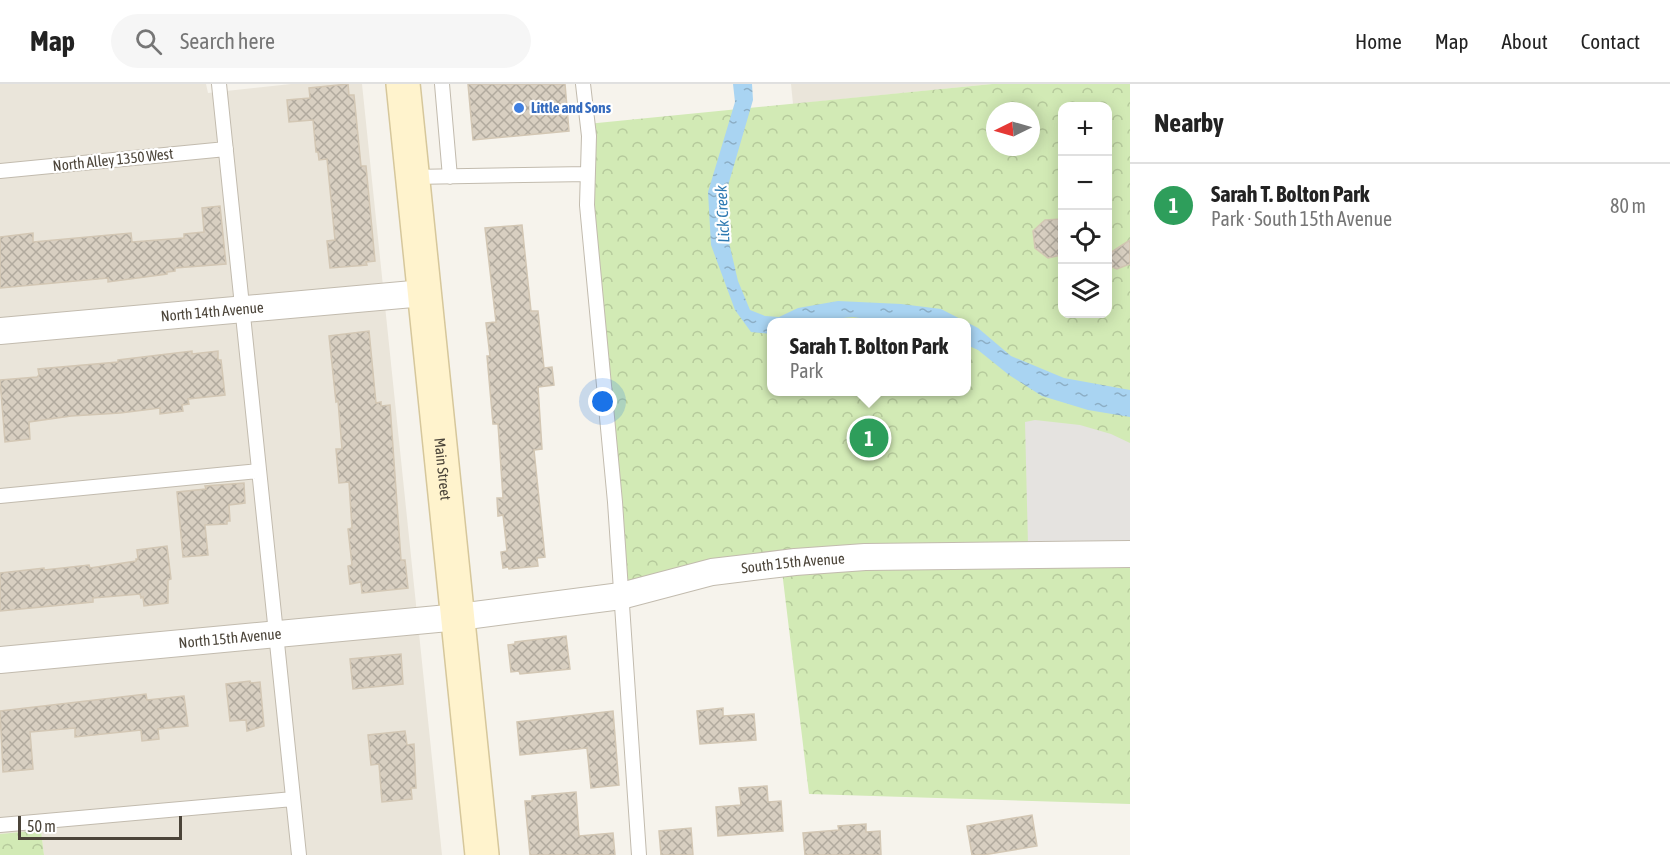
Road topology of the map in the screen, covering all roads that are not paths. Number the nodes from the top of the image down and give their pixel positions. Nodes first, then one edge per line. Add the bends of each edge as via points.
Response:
1 (219, 84) edge
2 (403, 84) edge
3 (442, 84) edge
4 (583, 84) edge
5 (226, 149) junction
6 (0, 171) edge
7 (588, 174) junction
8 (412, 177) junction
9 (450, 177) junction
10 (424, 293) junction
11 (242, 310) junction
12 (0, 331) edge
13 (259, 471) junction
14 (0, 496) edge
15 (1130, 554) edge
16 (621, 596) junction
17 (459, 617) junction
18 (276, 634) junction
19 (0, 660) edge
20 (293, 799) junction
21 (0, 825) edge
22 (299, 855) edge
23 (482, 855) edge
24 (639, 855) edge

1 - 5 lane
2 - 8 street, Main Street
3 - 9 lane
4 - 7 lane via 589,136
5 - 6 lane, North Alley 1350 West
5 - 11 lane
7 - 9 lane
7 - 16 lane via 587,205
8 - 9 lane
8 - 10 street, Main Street
10 - 11 street, North 14th Avenue
10 - 17 street, Main Street
11 - 12 street, North 14th Avenue
11 - 13 lane
13 - 14 lane
13 - 18 lane
15 - 16 street, South 15th Avenue via 875,557 795,562 712,572
16 - 17 street, South 15th Avenue
16 - 24 lane
17 - 18 street, North 15th Avenue
17 - 23 street, Main Street
18 - 19 street, North 15th Avenue
18 - 20 lane
20 - 21 lane
20 - 22 lane

